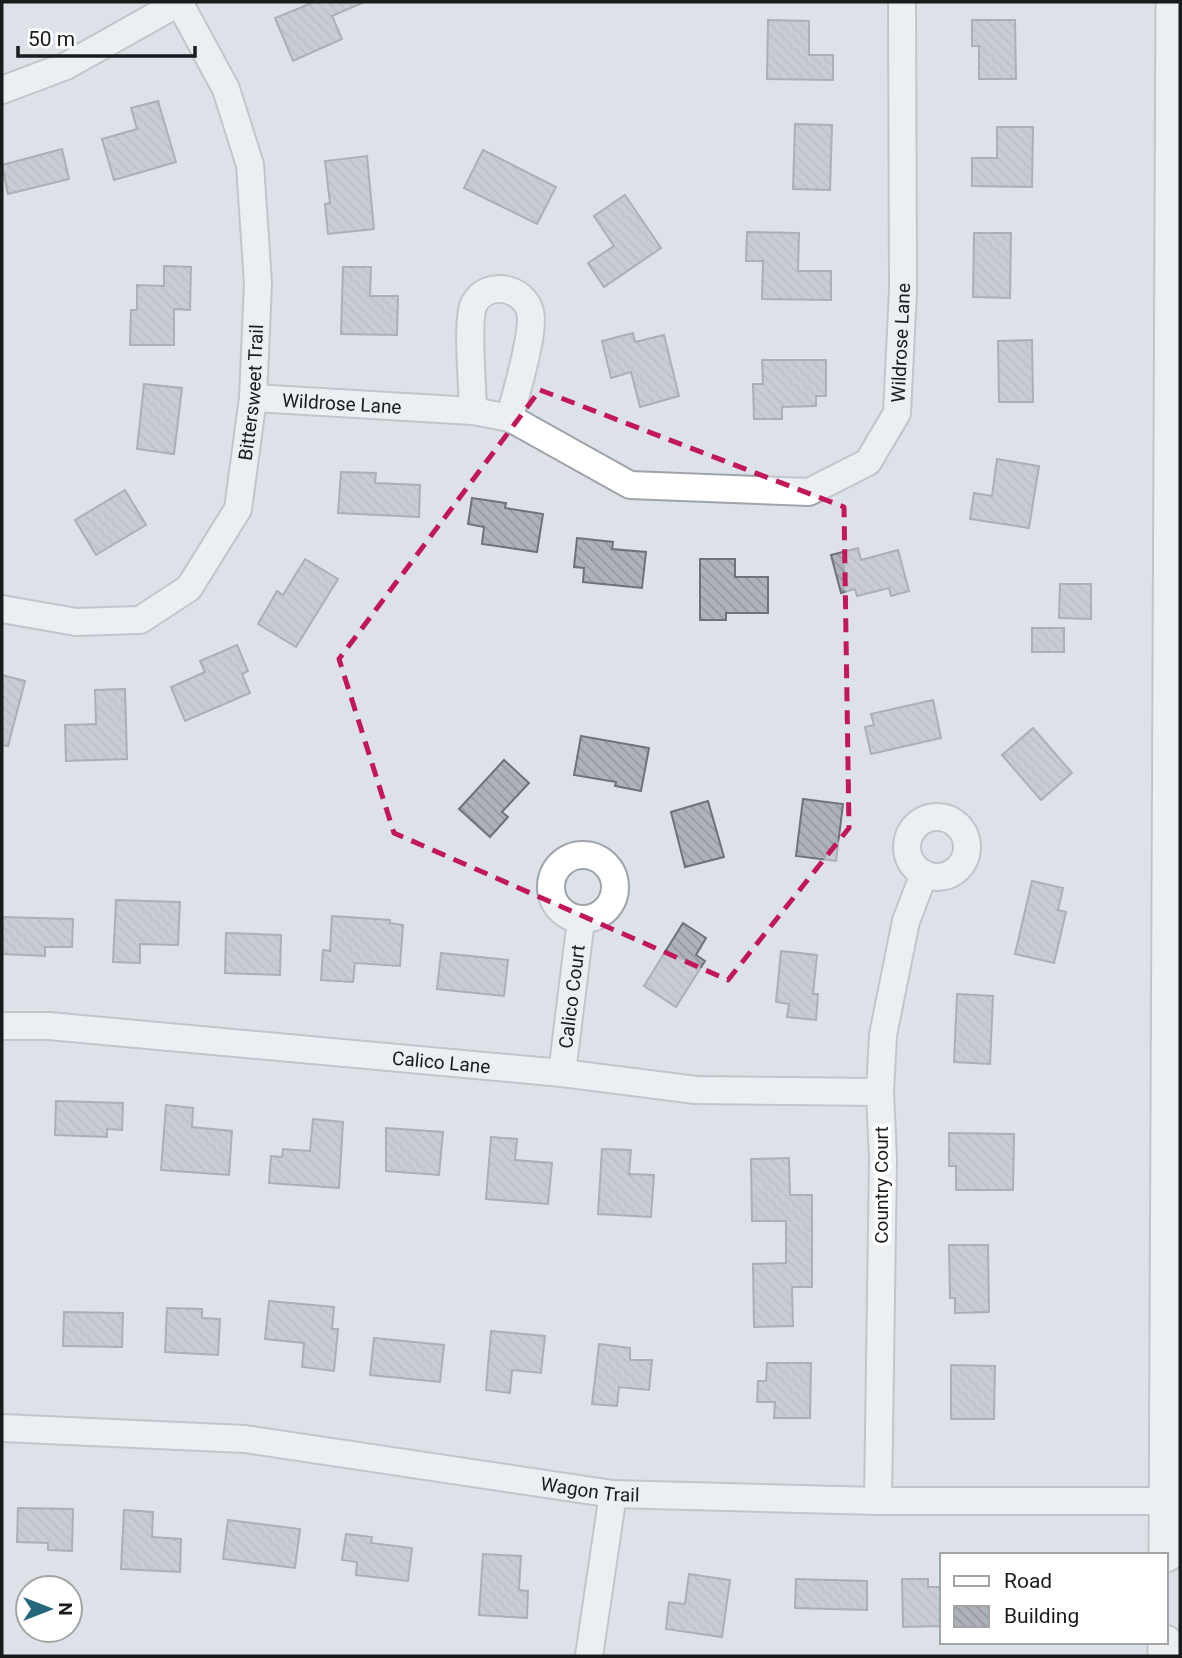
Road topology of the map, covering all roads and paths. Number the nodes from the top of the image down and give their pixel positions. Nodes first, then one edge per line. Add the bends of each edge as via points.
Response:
1 (179, 2) edge
2 (902, 2) edge
3 (1173, 2) edge
4 (2, 90) edge
5 (253, 398) junction
6 (474, 411) junction
7 (510, 418) junction
8 (2, 609) edge
9 (924, 874) dead end
10 (581, 920) dead end
11 (2, 1026) edge
12 (562, 1073) junction
13 (880, 1093) junction
14 (2, 1428) edge
15 (613, 1493) junction
16 (878, 1501) junction
17 (1173, 1501) edge
18 (1166, 1553) edge
19 (589, 1656) edge

1 - 4 street via 66,66
1 - 5 street, Bittersweet Trail via 226,89 250,165 258,283
2 - 7 street, Wildrose Lane via 903,290 898,413 868,462 809,492 630,485
3 - 17 street
5 - 6 street, Wildrose Lane
5 - 8 street, Bittersweet Trail via 238,509 189,588 140,620 76,622
6 - 7 street, Wildrose Lane
6 - 7 street via 471,314 480,296 509,290 525,301 531,321
9 - 13 street, Country Court via 906,921 893,977
10 - 12 street, Calico Court
11 - 12 street, Calico Lane via 49,1026
12 - 13 street, Calico Lane via 696,1090
13 - 16 street, Country Court
14 - 15 street, Wagon Trail via 245,1439
15 - 16 street, Wagon Trail
15 - 19 street
16 - 17 street, Wagon Trail
17 - 18 street

